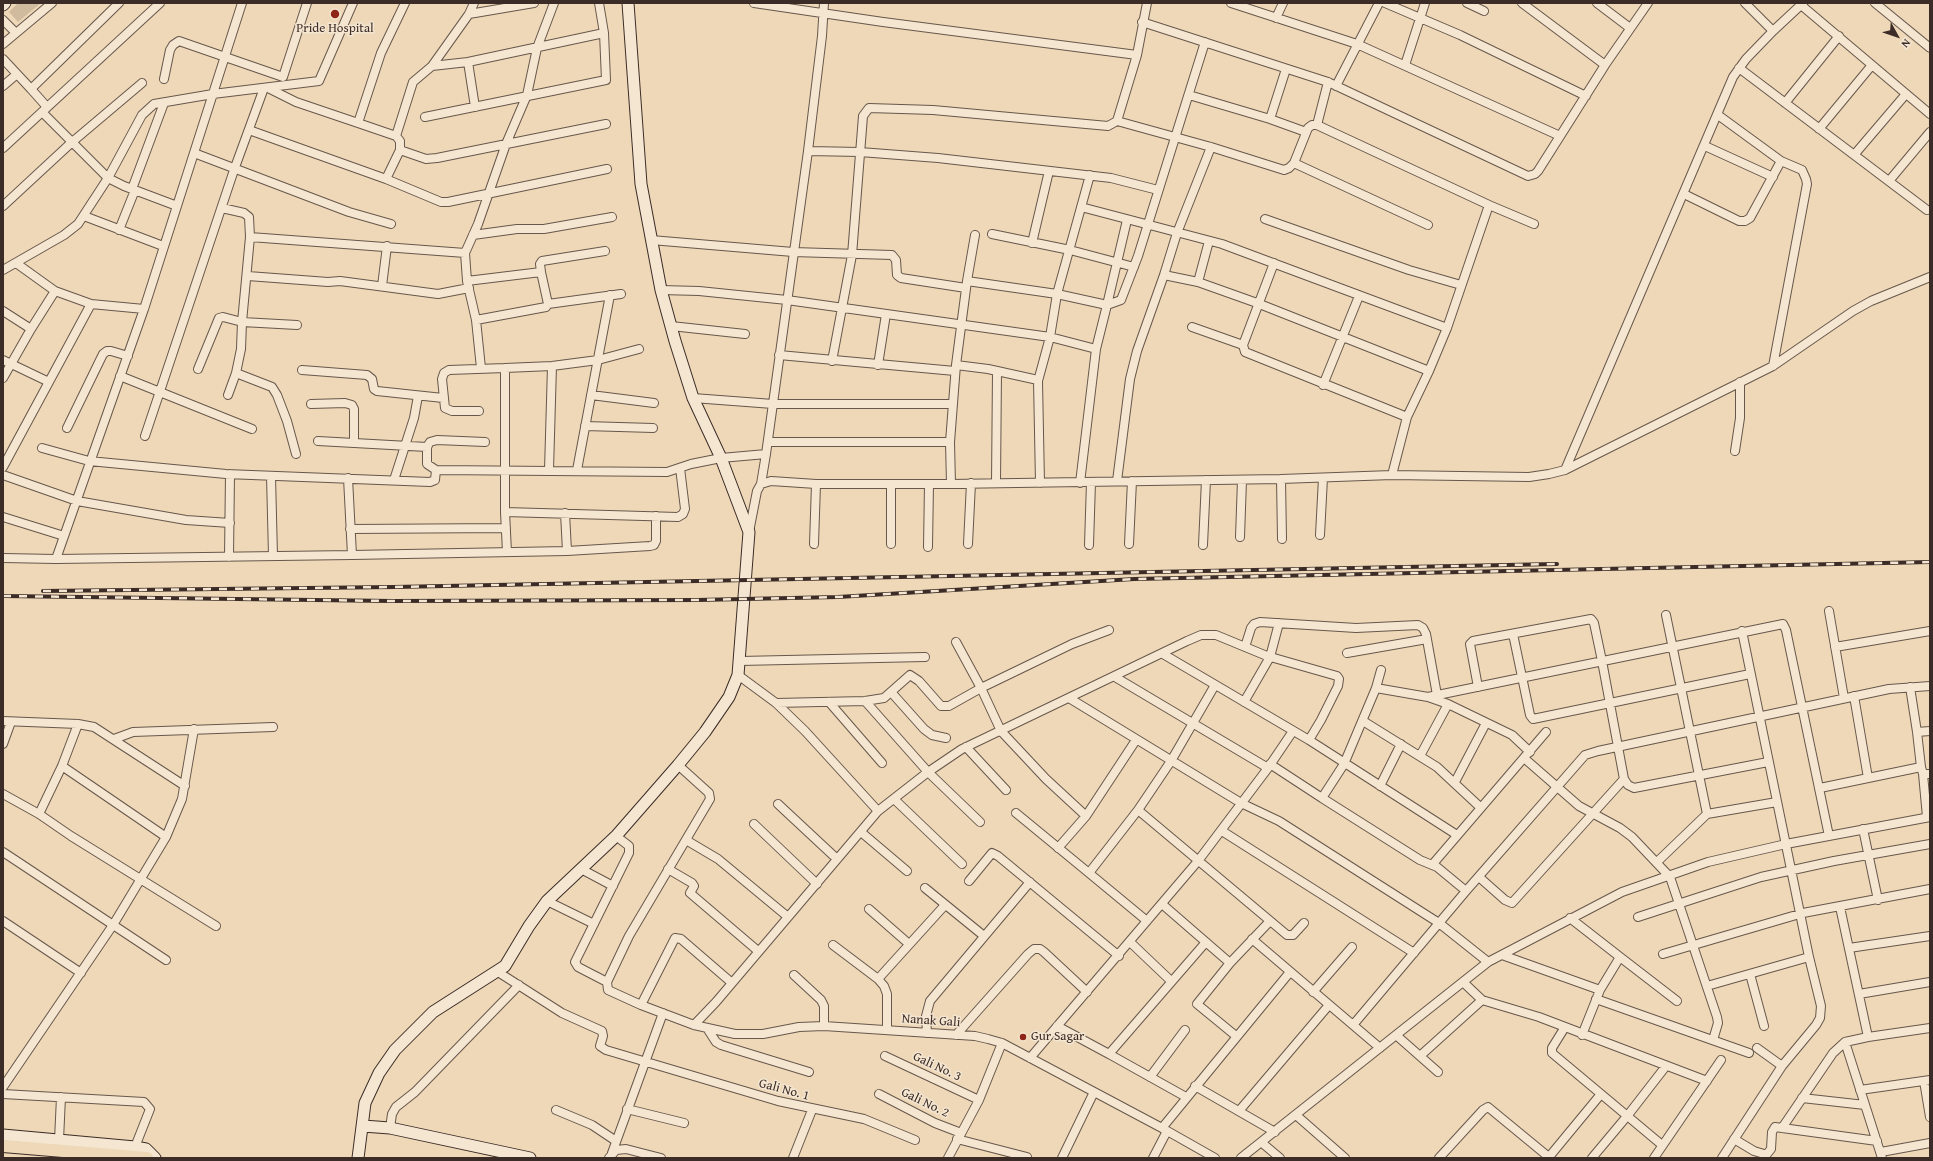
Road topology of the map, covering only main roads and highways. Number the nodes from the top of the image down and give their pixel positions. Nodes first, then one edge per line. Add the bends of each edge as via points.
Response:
1 (3, 1146) edge
2 (3, 1154) edge
3 (141, 1154) edge
4 (44, 1158) edge

1 - 3 main road
2 - 4 main road

